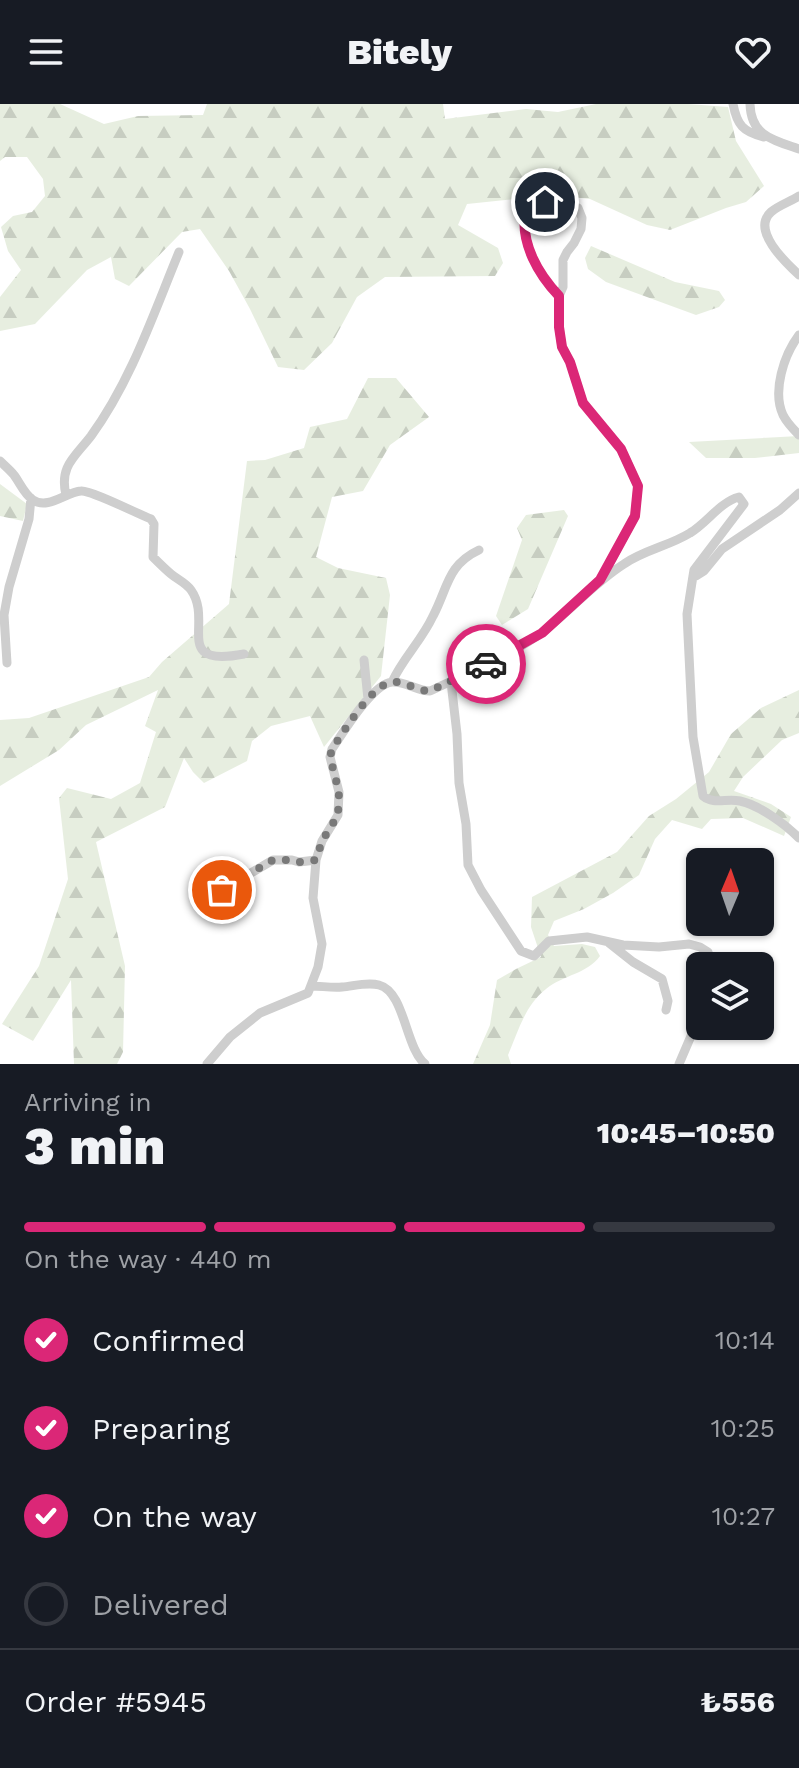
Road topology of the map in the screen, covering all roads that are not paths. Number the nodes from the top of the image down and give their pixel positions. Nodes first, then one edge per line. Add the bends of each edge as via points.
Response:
1 (733, 104) edge
2 (750, 104) edge
3 (771, 139) junction
4 (799, 149) edge
5 (799, 196) edge
6 (545, 202) dead end
7 (578, 208) dead end
8 (179, 252) dead end
9 (799, 275) edge
10 (559, 296) junction
11 (799, 335) edge
12 (799, 435) edge
13 (0, 461) edge
14 (799, 493) edge
15 (66, 495) junction
16 (31, 498) junction
17 (479, 550) dead end
18 (693, 576) junction
19 (600, 580) junction
20 (244, 654) dead end
21 (364, 660) dead end
22 (7, 663) dead end
23 (392, 682) junction
24 (451, 682) junction
25 (368, 699) junction
26 (799, 838) edge
27 (316, 860) junction
28 (202, 908) dead end
29 (606, 941) junction
30 (708, 952) edge
31 (311, 986) junction
32 (666, 1010) dead end
33 (689, 1040) edge
34 (207, 1064) edge
35 (425, 1064) edge
36 (679, 1064) edge

1 - 3 street via 736,120 749,134
2 - 3 street via 756,128
3 - 4 street
5 - 9 street via 775,208 764,221 764,231
6 - 10 street via 525,213 524,223 544,279
7 - 10 street via 581,229 563,260
8 - 15 street via 127,379 68,463
10 - 19 street via 562,347 583,403 621,449 638,486 635,516
11 - 12 street via 785,362 779,397 782,413
13 - 16 street
14 - 18 street
15 - 16 street via 41,503
15 - 20 street via 87,491 151,519 153,557 191,589 204,652
16 - 22 street via 4,615
17 - 23 street via 456,567 433,618
18 - 19 street via 741,511 739,497 692,532
18 - 26 street via 687,614 693,737 703,796 709,801 739,801 770,815
19 - 24 street via 542,633
21 - 25 street
23 - 24 street via 430,691
23 - 25 street
24 - 29 street via 468,865 481,890 521,951 534,956 549,941 563,938
25 - 27 street via 332,749 338,815
27 - 28 street via 273,860
27 - 31 street via 313,898 322,944
29 - 30 street via 659,947 689,944
29 - 32 street via 662,979
31 - 34 street via 308,993 260,1013
31 - 35 street via 380,985 388,990
33 - 36 street

